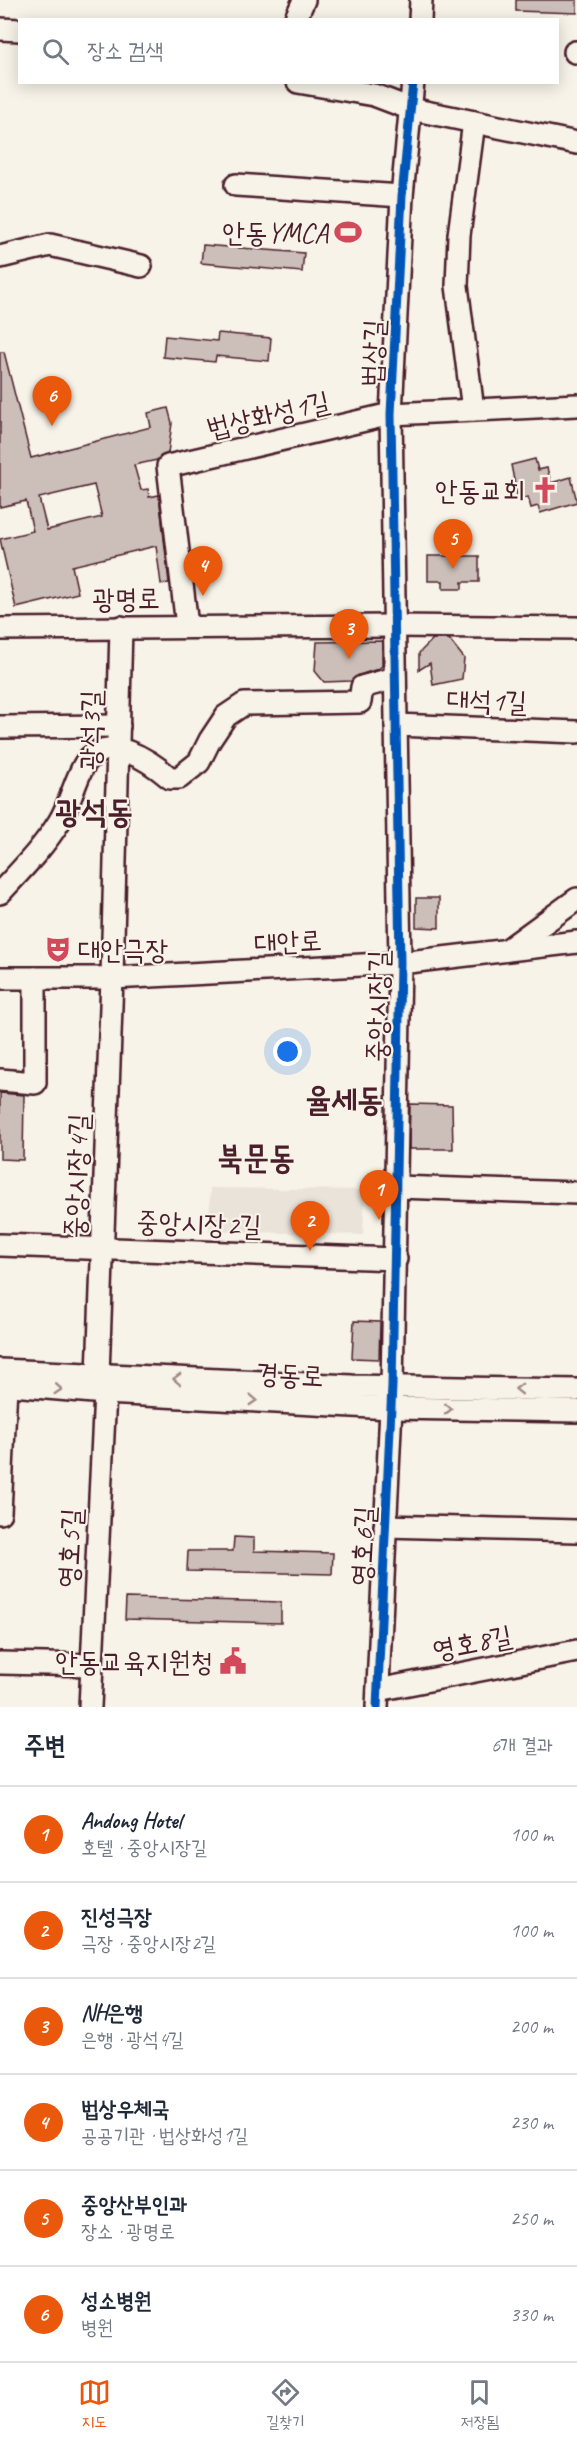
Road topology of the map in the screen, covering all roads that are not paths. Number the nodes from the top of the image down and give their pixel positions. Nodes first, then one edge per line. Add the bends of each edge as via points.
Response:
1 (304, 0) edge
2 (421, 0) edge
3 (296, 18) edge
4 (420, 18) edge
5 (0, 28) edge
6 (18, 30) edge
7 (310, 84) edge
8 (413, 84) edge
9 (411, 109) junction
10 (474, 122) junction
11 (577, 143) edge
12 (236, 185) dead end
13 (402, 196) junction
14 (0, 257) edge
15 (141, 266) dead end
16 (577, 405) edge
17 (473, 410) junction
18 (391, 414) junction
19 (3, 623) edge
20 (187, 626) junction
21 (394, 626) junction
22 (122, 627) junction
23 (577, 628) edge
24 (395, 678) junction
25 (396, 725) junction
26 (119, 726) junction
27 (0, 727) edge
28 (577, 732) edge
29 (118, 749) junction
30 (9, 874) edge
31 (0, 893) edge
32 (577, 899) edge
33 (577, 942) edge
34 (504, 952) junction
35 (400, 963) junction
36 (0, 978) edge
37 (35, 978) junction
38 (112, 978) junction
39 (0, 1080) edge
40 (397, 1187) junction
41 (577, 1193) edge
42 (0, 1245) edge
43 (102, 1248) junction
44 (396, 1259) junction
45 (2, 1380) edge
46 (102, 1384) junction
47 (392, 1386) junction
48 (577, 1390) edge
49 (391, 1408) junction
50 (577, 1411) edge
51 (0, 1513) edge
52 (385, 1526) junction
53 (577, 1531) edge
54 (577, 1651) edge
55 (0, 1663) edge
56 (92, 1665) junction
57 (378, 1698) edge
58 (90, 1707) edge

1 - 3 street
2 - 4 street
5 - 6 street
7 - 9 street via 375,95
8 - 9 street, 법상길
9 - 10 street
9 - 13 street, 법상길
10 - 11 street
10 - 17 street via 459,236 457,286
12 - 13 street
13 - 18 street, 법상길
14 - 15 street via 50,245
16 - 17 street, 법상화성1길
17 - 18 street, 법상화성1길
18 - 20 street, 법상화성1길 via 168,466
18 - 21 street, 법상길
19 - 22 street, 광명로
20 - 21 street, 광명로
20 - 22 street, 광명로
21 - 23 street, 광명로
21 - 24 street, 중앙시장길
22 - 26 street, 광석3길
24 - 25 street, 중앙시장길
24 - 29 street via 362,687 360,702 244,704 226,716 199,762 179,778 170,778 152,762
25 - 28 street, 대석1길
25 - 35 street, 중앙시장길
26 - 27 street
26 - 29 street, 광석3길
29 - 30 street via 102,749 86,762 66,811 48,840
29 - 38 street, 광석3길
30 - 31 street
32 - 34 street
33 - 34 street, 대안로
34 - 35 street, 대안로
35 - 38 street, 대안로
35 - 40 street, 중앙시장길
36 - 37 street, 대안로
37 - 38 street, 대안로
37 - 39 street via 35,1083
38 - 43 street, 중앙시장4길
40 - 41 street
40 - 44 street, 중앙시장길
42 - 43 street, 중앙시장2길
43 - 44 street, 중앙시장2길
43 - 46 street, 중앙시장4길
44 - 47 street, 중앙시장길
45 - 46 street, 경동로
45 - 51 street
47 -> 46 street, 경동로
46 -> 49 street, 경동로
46 - 56 street, 영호5길
48 -> 47 street, 경동로
47 - 49 street, 영호6길
49 -> 50 street, 경동로
49 - 52 street, 영호6길
52 - 53 street
52 - 57 street, 영호6길
54 - 57 street, 영호8길
55 - 56 street
56 - 58 street, 영호5길

